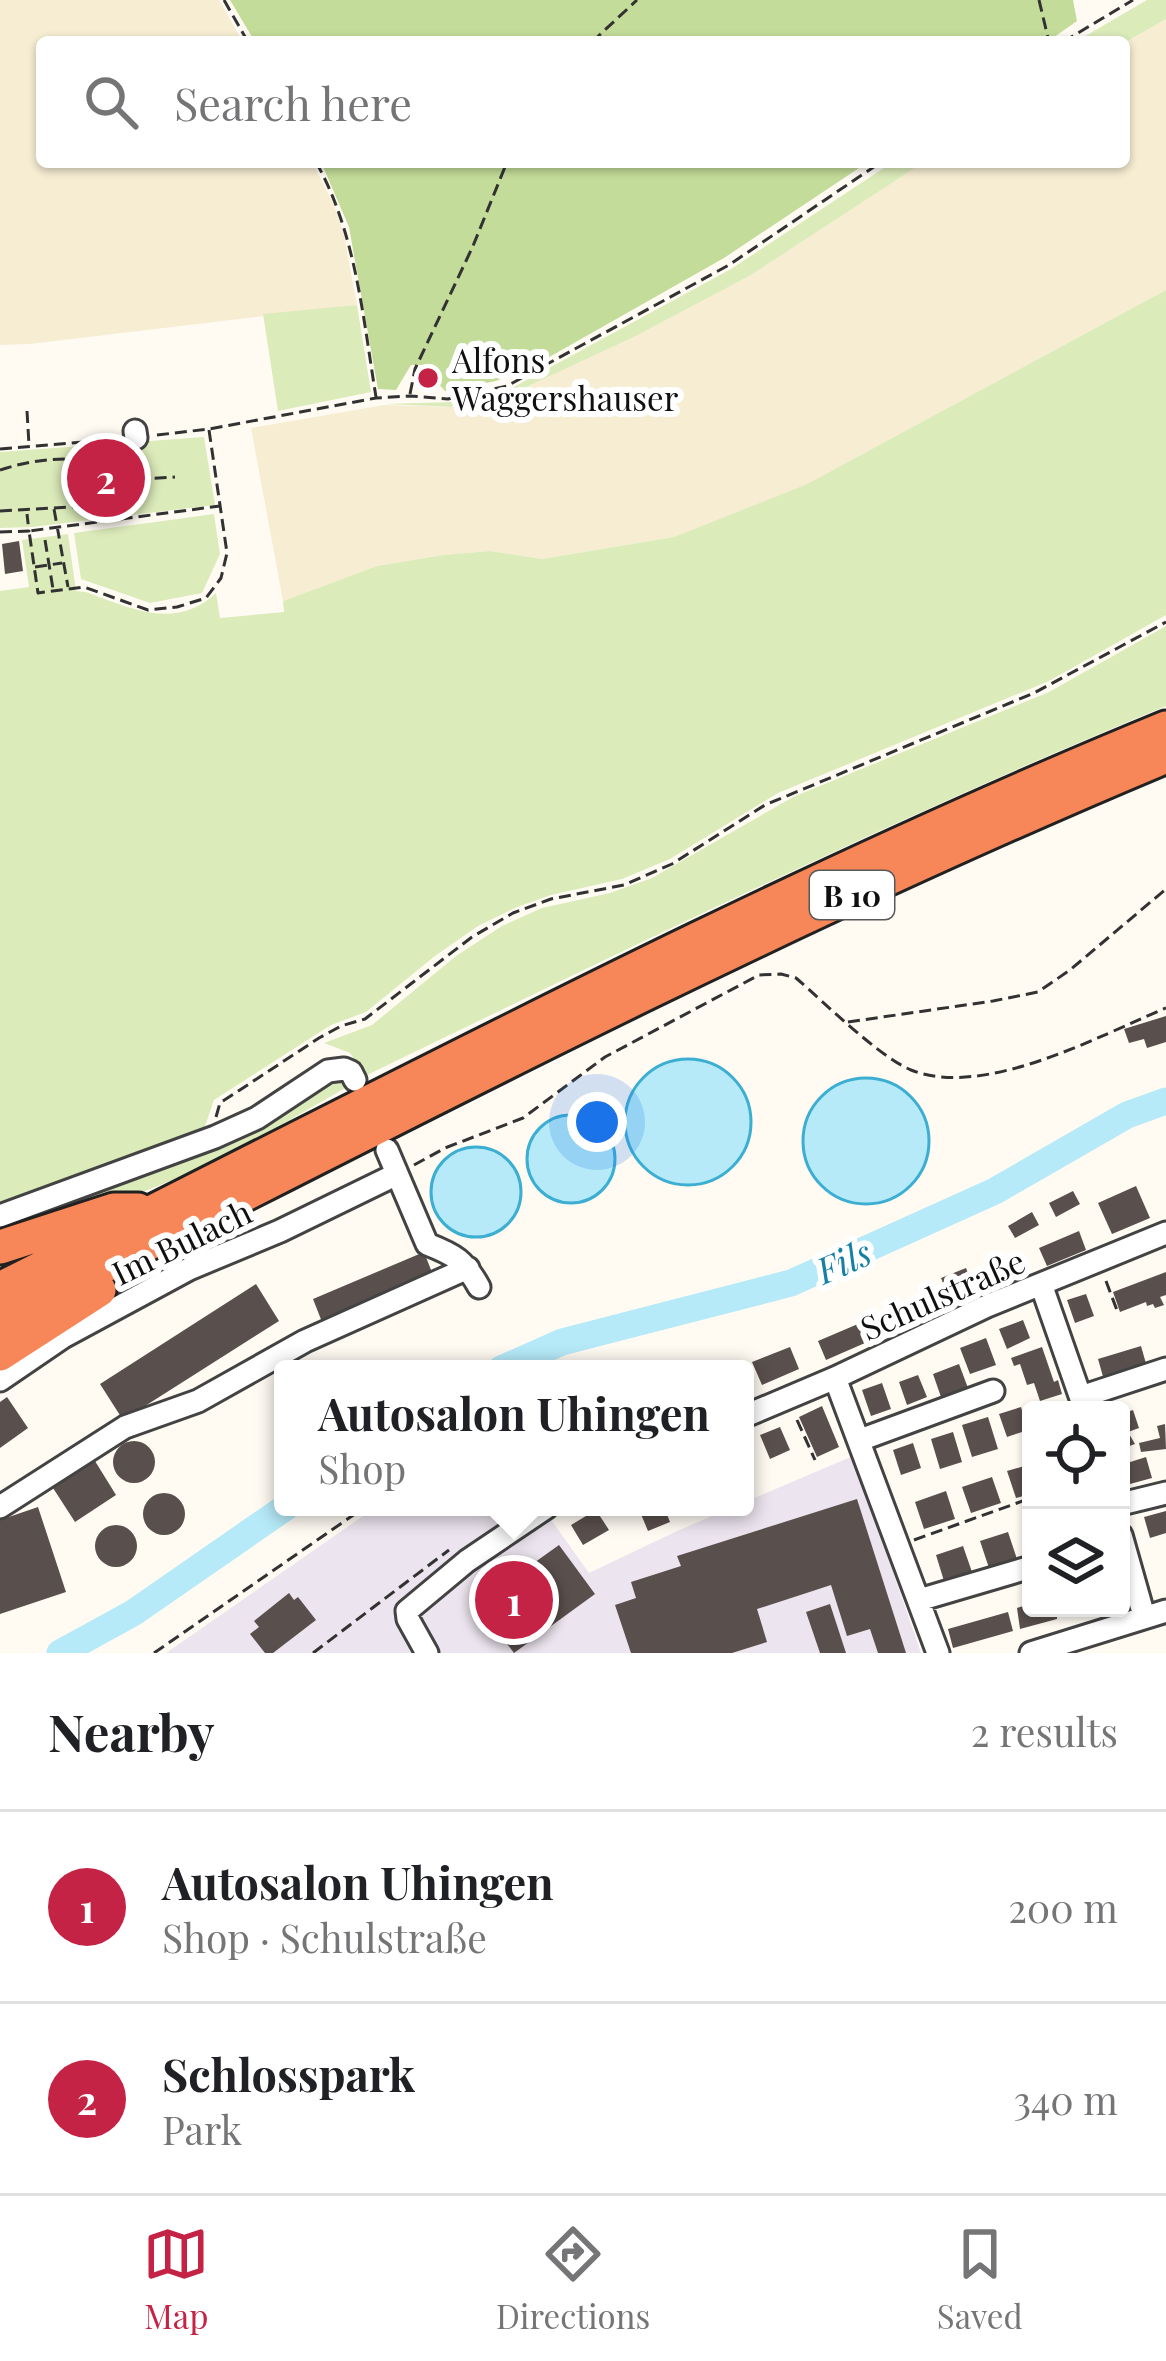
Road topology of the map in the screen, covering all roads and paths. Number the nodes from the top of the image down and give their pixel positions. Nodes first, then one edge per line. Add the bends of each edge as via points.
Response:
1 (224, 0) edge
2 (637, 0) edge
3 (1039, 0) edge
4 (1133, 0) edge
5 (245, 36) edge
6 (598, 36) edge
7 (1048, 36) edge
8 (1073, 36) edge
9 (319, 168) edge
10 (505, 168) edge
11 (872, 168) edge
12 (410, 396) junction
13 (376, 398) junction
14 (27, 411) dead end
15 (209, 428) junction
16 (29, 447) junction
17 (0, 449) edge
18 (0, 470) edge
19 (175, 477) dead end
20 (143, 479) junction
21 (220, 506) junction
22 (54, 509) junction
23 (0, 512) edge
24 (27, 512) junction
25 (57, 529) junction
26 (29, 531) junction
27 (0, 532) edge
28 (45, 540) dead end
29 (63, 563) junction
30 (49, 565) junction
31 (34, 567) junction
32 (68, 589) junction
33 (53, 591) junction
34 (1166, 622) edge
35 (1166, 728) edge
36 (1166, 756) edge
37 (1166, 889) edge
38 (1166, 1008) edge
39 (848, 1022) junction
40 (355, 1080) dead end
41 (215, 1138) junction
42 (387, 1150) dead end
43 (397, 1174) junction
44 (0, 1216) edge
45 (164, 1222) junction
46 (1166, 1233) edge
47 (0, 1247) edge
48 (1098, 1261) junction
49 (1041, 1284) junction
50 (0, 1289) edge
51 (1118, 1313) dead end
52 (0, 1319) edge
53 (0, 1354) edge
54 (1166, 1369) edge
55 (835, 1378) junction
56 (0, 1380) edge
57 (993, 1391) dead end
58 (1082, 1401) edge
59 (1090, 1401) edge
60 (754, 1412) edge
61 (796, 1420) dead end
62 (860, 1440) junction
63 (815, 1460) dead end
64 (1166, 1492) edge
65 (1022, 1501) edge
66 (1130, 1502) edge
67 (0, 1507) edge
68 (352, 1516) edge
69 (534, 1516) edge
70 (492, 1545) junction
71 (899, 1545) junction
72 (1130, 1556) edge
73 (1022, 1570) edge
74 (919, 1600) junction
75 (1155, 1614) edge
76 (154, 1653) edge
77 (313, 1653) edge
78 (427, 1653) edge
79 (938, 1653) edge
80 (1031, 1653) edge

1 - 5 path
2 - 6 path
3 - 7 path
4 - 8 path
9 - 13 path via 345,230
10 - 12 path
11 - 12 path via 728,265 507,386 448,399
12 - 13 path
13 - 15 path
14 - 16 path
15 - 16 path
15 - 21 path
16 - 17 path
18 - 20 path via 87,458
19 - 20 path
20 - 22 path via 90,506
21 - 25 path
21 - 32 path via 227,554 206,598 148,610
22 - 24 path
22 - 25 path
23 - 24 path
24 - 26 path
25 - 26 path
25 - 29 path
26 - 27 path
26 - 31 path
28 - 30 path
29 - 30 path
29 - 32 path
30 - 31 path
30 - 33 path
31 - 33 path via 38,593
32 - 33 path
34 - 41 path via 1034,694 765,805 672,864 513,913 365,1018 319,1038 220,1103
35 - 45 highway, B 10 via 616,979
36 - 45 highway, B 10 via 900,872
37 - 39 path via 1038,992
38 - 39 path via 1066,1050 973,1076 911,1070
39 - 43 path via 796,978 759,975 605,1057 523,1118
40 - 41 street via 344,1069 328,1071
41 - 44 street
42 - 43 street
43 - 56 street, Im Bulach via 189,1269
43 - 67 street via 428,1244 454,1255 474,1277 305,1341 198,1401 125,1427
45 - 47 highway via 114,1210
45 - 50 highway, B 10
45 - 52 highway, B 10
45 - 53 highway, B 10 via 136,1266
46 - 48 street, Schulstraße
48 - 49 street, Schulstraße
48 - 51 path
49 - 55 street, Schulstraße
49 - 58 street
54 - 59 street
55 - 60 street, Schulstraße
55 - 62 street
57 - 62 street
61 - 63 path
62 - 71 street
64 - 66 street
65 - 71 path
68 - 76 path
69 - 70 street
70 - 77 path via 469,1543 439,1556
70 - 78 street via 407,1611
71 - 74 street
72 - 75 street
73 - 74 street
74 - 79 street
75 - 80 street

